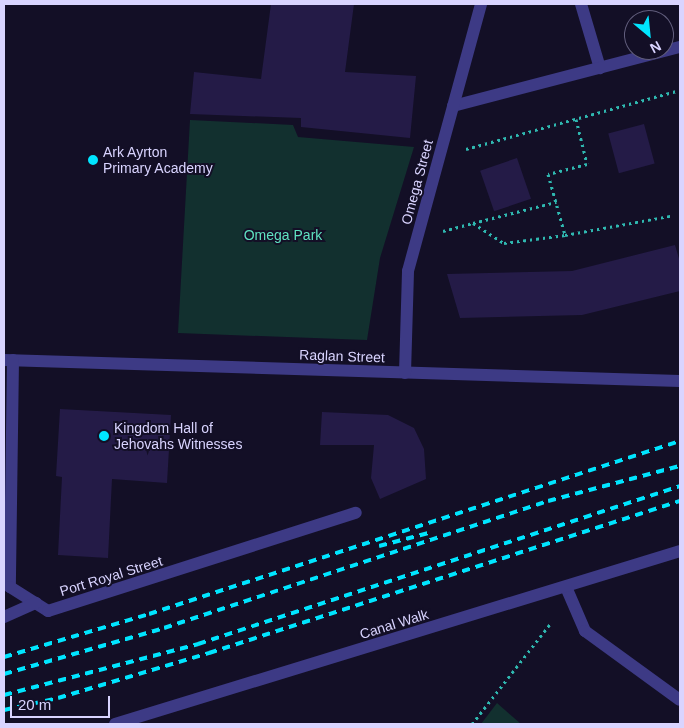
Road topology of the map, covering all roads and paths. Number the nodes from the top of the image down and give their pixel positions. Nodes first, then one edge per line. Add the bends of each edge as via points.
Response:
1 (481, 4) edge
2 (581, 4) edge
3 (680, 46) edge
4 (600, 68) junction
5 (680, 90) edge
6 (453, 106) junction
7 (576, 119) junction
8 (440, 157) junction
9 (556, 202) junction
10 (670, 216) dead end
11 (472, 224) junction
12 (565, 234) junction
13 (418, 237) junction
14 (9, 360) edge
15 (405, 373) junction
16 (680, 381) edge
17 (356, 513) dead end
18 (680, 550) edge
19 (566, 587) junction
20 (36, 604) junction
21 (4, 617) edge
22 (550, 624) dead end
23 (680, 700) edge
24 (115, 724) edge
25 (472, 724) edge

1 - 6 street, Omega Street
2 - 4 street
3 - 4 street
4 - 6 street
5 - 7 path
6 - 8 street, Omega Street
7 - 8 path
7 - 9 path via 587,164 548,174
8 - 13 street, Omega Street
9 - 11 path
9 - 12 path
10 - 12 path
11 - 12 path via 504,243
11 - 13 path
13 - 15 street, Omega Street via 408,271
14 - 15 street, Raglan Street
14 - 20 street, Port Royal Street via 10,587
15 - 16 street, Raglan Street
17 - 20 street, Port Royal Street via 48,612
18 - 19 street, Canal Walk
19 - 23 street via 585,631
19 - 24 street, Canal Walk
20 - 21 street
22 - 25 path

